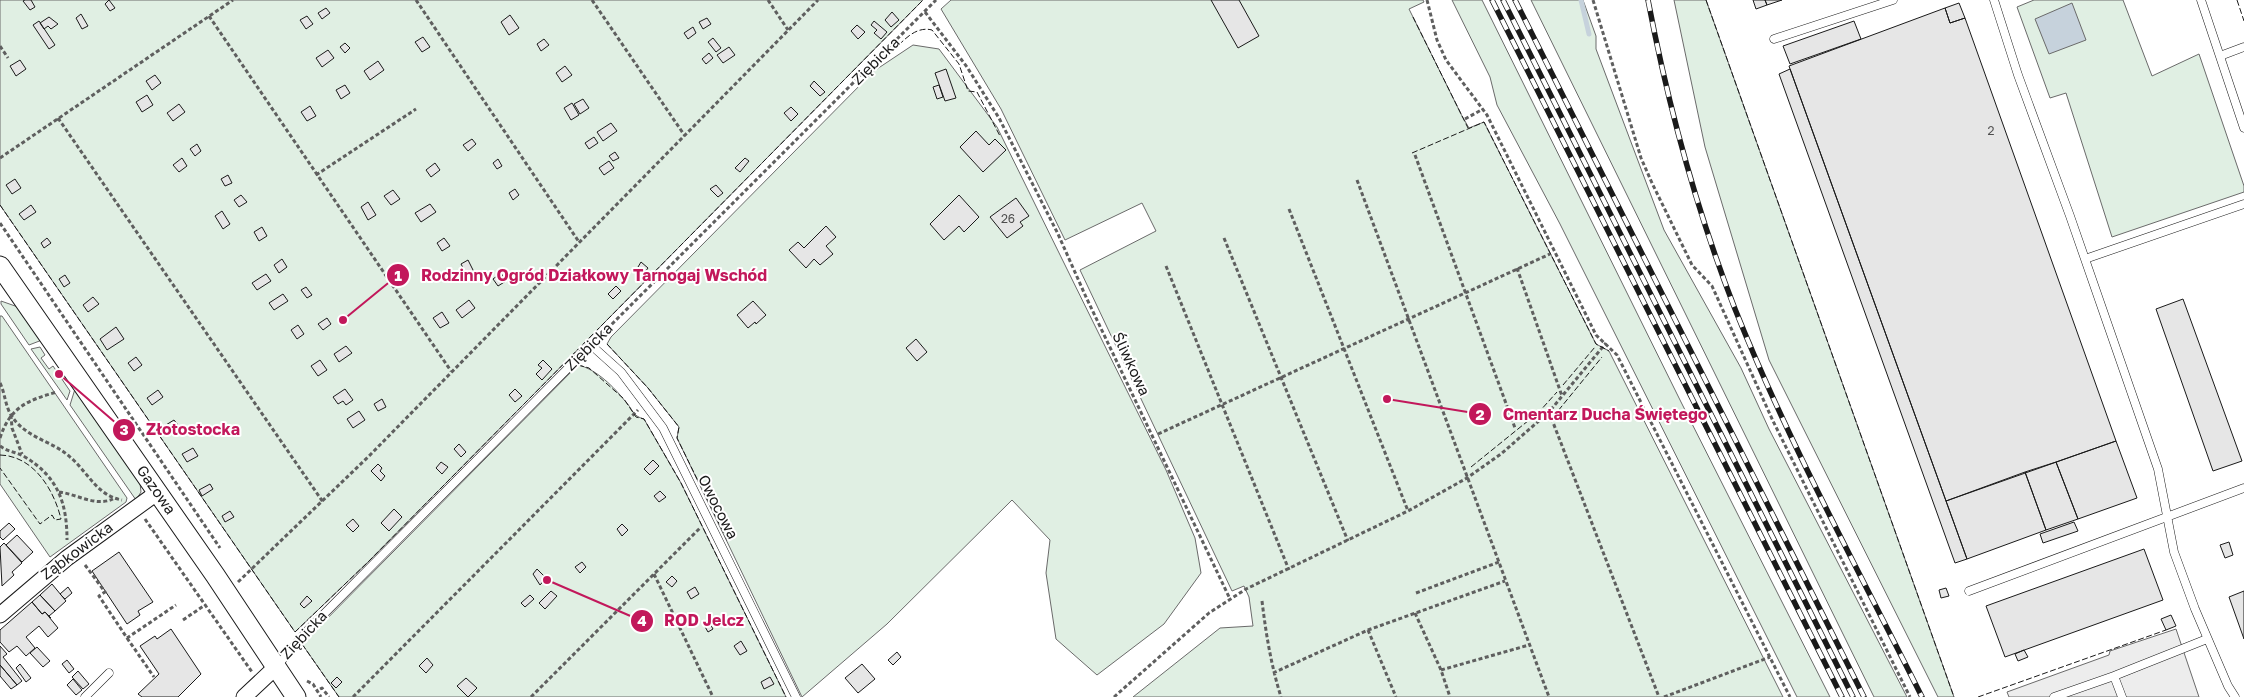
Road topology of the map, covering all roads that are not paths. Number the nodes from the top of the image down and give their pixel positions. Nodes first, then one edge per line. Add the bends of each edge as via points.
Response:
1 (1893, 0) edge
2 (1994, 0) edge
3 (2202, 0) edge
4 (1774, 40) dead end
5 (2244, 47) edge
6 (2220, 56) junction
7 (2244, 128) edge
8 (2244, 204) edge
9 (2085, 259) junction
10 (3, 278) edge
11 (591, 345) joint
12 (2244, 488) edge
13 (158, 492) junction
14 (2167, 516) junction
15 (1969, 591) dead end
16 (0, 615) edge
17 (2208, 639) junction
18 (277, 666) junction
19 (109, 673) dead end
20 (2114, 676) junction
21 (85, 697) edge
22 (244, 697) edge
23 (296, 697) edge
24 (796, 697) edge
25 (2054, 697) edge
26 (2122, 697) edge
27 (2235, 697) edge

1 - 4 lane
2 - 9 lane
3 - 6 lane
5 - 6 lane
6 - 7 lane
8 - 9 lane
9 - 14 lane via 2158,469
10 - 13 street, Gazowa
11 - 18 lane, Ziębicka via 308,630
11 - 24 lane, Owocowa via 621,372 663,428
12 - 14 lane
13 - 16 street, Ząbkowicka via 66,558
13 - 18 street, Gazowa
14 - 15 lane
14 - 17 lane via 2174,552
17 - 20 lane
17 - 27 lane
18 - 22 street, Ziębicka
18 - 23 street, Gazowa
19 - 21 lane
20 - 25 lane
20 - 26 lane

